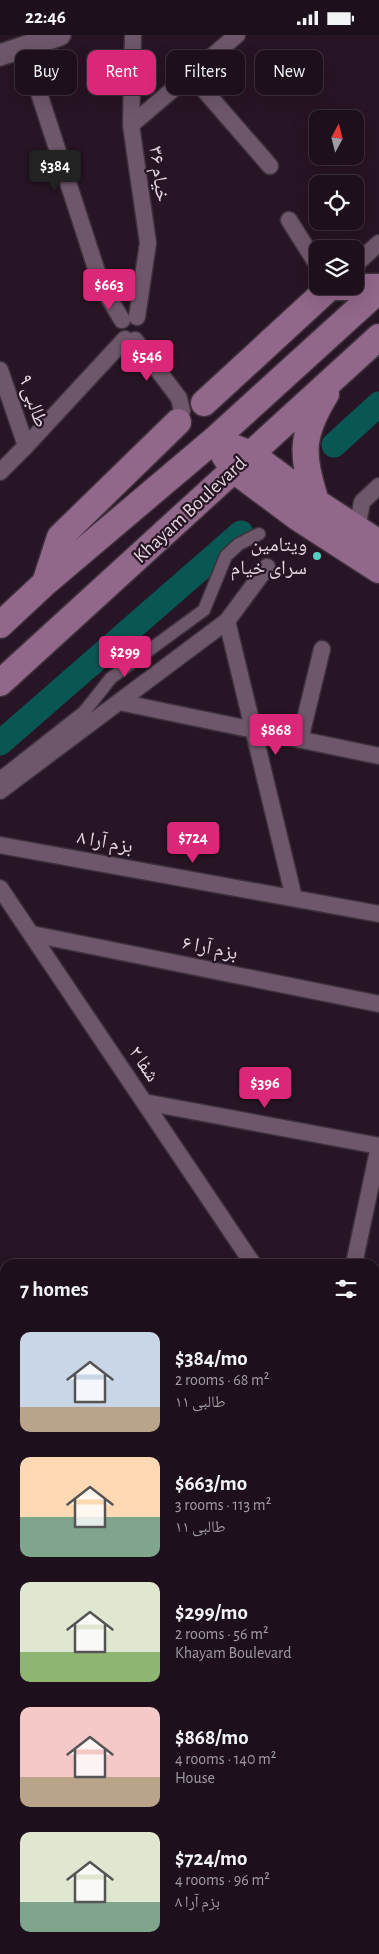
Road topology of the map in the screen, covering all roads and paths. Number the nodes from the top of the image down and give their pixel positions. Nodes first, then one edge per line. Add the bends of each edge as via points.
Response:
1 (60, 35) edge
2 (133, 35) edge
3 (236, 35) edge
4 (24, 47) junction
5 (219, 50) edge
6 (0, 55) edge
7 (167, 95) edge
8 (208, 95) edge
9 (131, 125) junction
10 (270, 166) dead end
11 (289, 219) dead end
12 (379, 243) edge
13 (309, 252) edge
14 (364, 257) edge
15 (364, 287) edge
16 (379, 289) edge
17 (313, 295) edge
18 (130, 318) junction
19 (379, 337) edge
20 (134, 338) junction
21 (0, 370) edge
22 (339, 373) junction
23 (204, 403) joint
24 (178, 422) joint
25 (214, 440) junction
26 (26, 446) junction
27 (242, 462) junction
28 (0, 472) edge
29 (379, 486) edge
30 (316, 502) junction
31 (357, 529) junction
32 (259, 533) dead end
33 (379, 543) edge
34 (267, 567) dead end
35 (379, 570) edge
36 (45, 583) junction
37 (227, 621) junction
38 (0, 625) edge
39 (322, 649) dead end
40 (0, 683) edge
41 (119, 702) junction
42 (254, 730) junction
43 (300, 740) junction
44 (379, 756) edge
45 (0, 778) edge
46 (0, 791) edge
47 (0, 845) edge
48 (0, 888) edge
49 (294, 898) junction
50 (379, 915) edge
51 (32, 934) junction
52 (379, 1004) edge
53 (144, 1102) junction
54 (379, 1146) edge
55 (250, 1259) edge
56 (355, 1259) edge

1 - 4 street
2 - 9 street, خیام ۳۶
3 - 5 street
4 - 6 street
4 - 18 street via 102,287
7 - 9 street
8 - 10 street
9 - 18 street, خیام ۳۶ via 148,243
11 - 13 street
12 - 14 street
15 - 16 main road
16 - 25 main road, Khayam Boulevard
17 - 23 main road
18 - 20 street via 119,330
19 - 22 main road, Khayam Boulevard
20 - 23 street via 186,397 194,403
20 - 24 street via 179,398 182,411
20 - 26 street
21 - 26 street, طالبی ۹
22 - 27 main road, Khayam Boulevard
22 - 30 main road via 312,417 305,441 307,471
24 - 36 main road via 60,537
25 - 27 main road
25 - 36 main road, Khayam Boulevard
26 - 28 street
27 - 30 main road
27 - 35 main road via 297,517
27 - 40 main road, Khayam Boulevard
29 - 31 street via 362,503
30 - 31 main road
31 - 33 main road
32 - 45 street via 226,556 204,610 111,678 84,711
34 - 37 street
36 - 38 main road, Khayam Boulevard
37 - 41 street
37 - 42 street
39 - 43 street
41 - 42 street
41 - 46 street
42 - 43 street
42 - 49 street
43 - 44 street
47 - 49 street, بزم آرا ۸
48 - 51 street, شفا ۲
49 - 50 street, بزم آرا ۸
51 - 52 street, بزم آرا ۶
51 - 53 street, شفا ۲
53 - 54 street
53 - 55 street, شفا ۲
54 - 56 street

